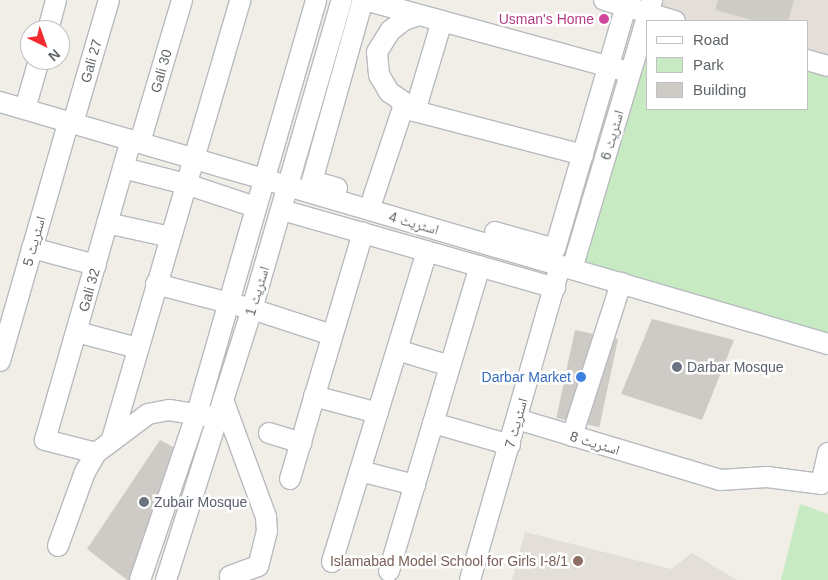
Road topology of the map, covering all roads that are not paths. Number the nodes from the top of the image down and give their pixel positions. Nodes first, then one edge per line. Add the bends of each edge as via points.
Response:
1 (56, 0) edge
2 (109, 0) edge
3 (182, 0) edge
4 (240, 0) edge
5 (364, 0) edge
6 (604, 0) edge
7 (312, 1) edge
8 (628, 4) edge
9 (341, 5) edge
10 (650, 7) edge
11 (419, 15) junction
12 (51, 20) edge
13 (646, 20) edge
14 (646, 20) edge
15 (673, 20) edge
16 (442, 21) junction
17 (808, 60) edge
18 (828, 66) edge
19 (609, 67) junction
20 (36, 70) edge
21 (630, 73) junction
22 (0, 102) edge
23 (25, 109) junction
24 (409, 109) junction
25 (71, 122) junction
26 (136, 141) junction
27 (583, 155) junction
28 (194, 157) junction
29 (123, 168) junction
30 (263, 178) junction
31 (186, 184) junction
32 (289, 186) junction
33 (373, 198) junction
34 (255, 207) junction
35 (282, 210) junction
36 (108, 223) junction
37 (363, 233) junction
38 (170, 237) junction
39 (32, 248) junction
40 (428, 251) junction
41 (96, 265) junction
42 (480, 266) junction
43 (566, 268) junction
44 (156, 284) junction
45 (621, 284) junction
46 (555, 288) junction
47 (228, 304) junction
48 (252, 309) junction
49 (77, 332) junction
50 (332, 335) junction
51 (828, 344) edge
52 (137, 348) junction
53 (397, 350) junction
54 (0, 361) edge
55 (450, 366) junction
56 (314, 396) junction
57 (220, 409) junction
58 (197, 413) junction
59 (378, 414) junction
60 (517, 419) junction
61 (433, 424) junction
62 (269, 433) dead end
63 (572, 436) junction
64 (112, 439) junction
65 (301, 443) junction
66 (510, 445) junction
67 (96, 453) junction
68 (828, 453) edge
69 (360, 471) junction
70 (290, 480) dead end
71 (415, 486) junction
72 (58, 546) dead end
73 (332, 562) dead end
74 (389, 571) dead end
75 (230, 576) dead end
76 (140, 580) edge
77 (166, 580) edge
78 (470, 580) edge

1 - 12 street
2 - 25 street, Gali 27
3 - 26 street, Gali 30
4 - 28 street
5 - 11 street
5 - 33 street via 312,181
6 - 8 street
7 - 9 street
7 - 30 street
8 - 10 street
8 - 19 street
9 - 32 street, اسٹریٹ 1
10 - 14 street, اسٹریٹ 6
10 - 15 street
11 - 16 street
11 - 24 street via 404,20 390,31 377,52 379,75 390,92
13 - 21 street, اسٹریٹ 6
16 - 19 street
16 - 24 street
17 - 18 street
19 - 21 street
19 - 27 street
20 - 23 street
21 - 43 street, اسٹریٹ 6
22 - 23 street, اسٹریٹ 4
23 - 25 street, اسٹریٹ 4
24 - 27 street
24 - 33 street
25 - 26 street, اسٹریٹ 4
25 - 39 street, اسٹریٹ 5
26 - 28 street, اسٹریٹ 4
26 - 29 street, Gali 32
27 - 33 street via 555,249
28 - 30 street, اسٹریٹ 4
28 - 31 street
29 - 31 street
29 - 36 street, Gali 32
30 - 32 street, اسٹریٹ 4
30 - 34 street
31 - 34 street
31 - 38 street
32 - 35 street, اسٹریٹ 1
32 - 43 street, اسٹریٹ 4
34 - 47 street
35 - 37 street
35 - 48 street, اسٹریٹ 1
36 - 38 street
36 - 41 street, Gali 32
37 - 40 street
37 - 50 street
38 - 44 street
39 - 41 street
39 - 54 street, اسٹریٹ 5
40 - 42 street
40 - 53 street
41 - 49 street, Gali 32
42 - 46 street
42 - 55 street
43 - 45 street, اسٹریٹ 4
43 - 46 street, اسٹریٹ 7
44 - 47 street
44 - 52 street
45 - 51 street, اسٹریٹ 4
45 - 63 street
46 - 60 street, اسٹریٹ 7
47 - 48 street
47 - 58 street
48 - 50 street
48 - 57 street, اسٹریٹ 1
49 - 52 street
49 - 67 street, Gali 32 via 45,440
50 - 56 street
52 - 64 street
53 - 55 street
53 - 59 street
55 - 61 street
56 - 59 street
56 - 65 street
57 - 58 street
57 - 75 street via 266,516 267,531 258,566
57 - 77 street, اسٹریٹ 1
58 - 64 street via 169,410 148,414
58 - 76 street
59 - 69 street
60 - 63 street, اسٹریٹ 8
60 - 66 street, اسٹریٹ 7
61 - 66 street
61 - 71 street
62 - 65 street
63 - 68 street, اسٹریٹ 8 via 720,480 767,477 821,484
64 - 67 street
65 - 70 street
66 - 78 street, اسٹریٹ 7
67 - 72 street via 85,472
69 - 71 street
69 - 73 street
71 - 74 street

